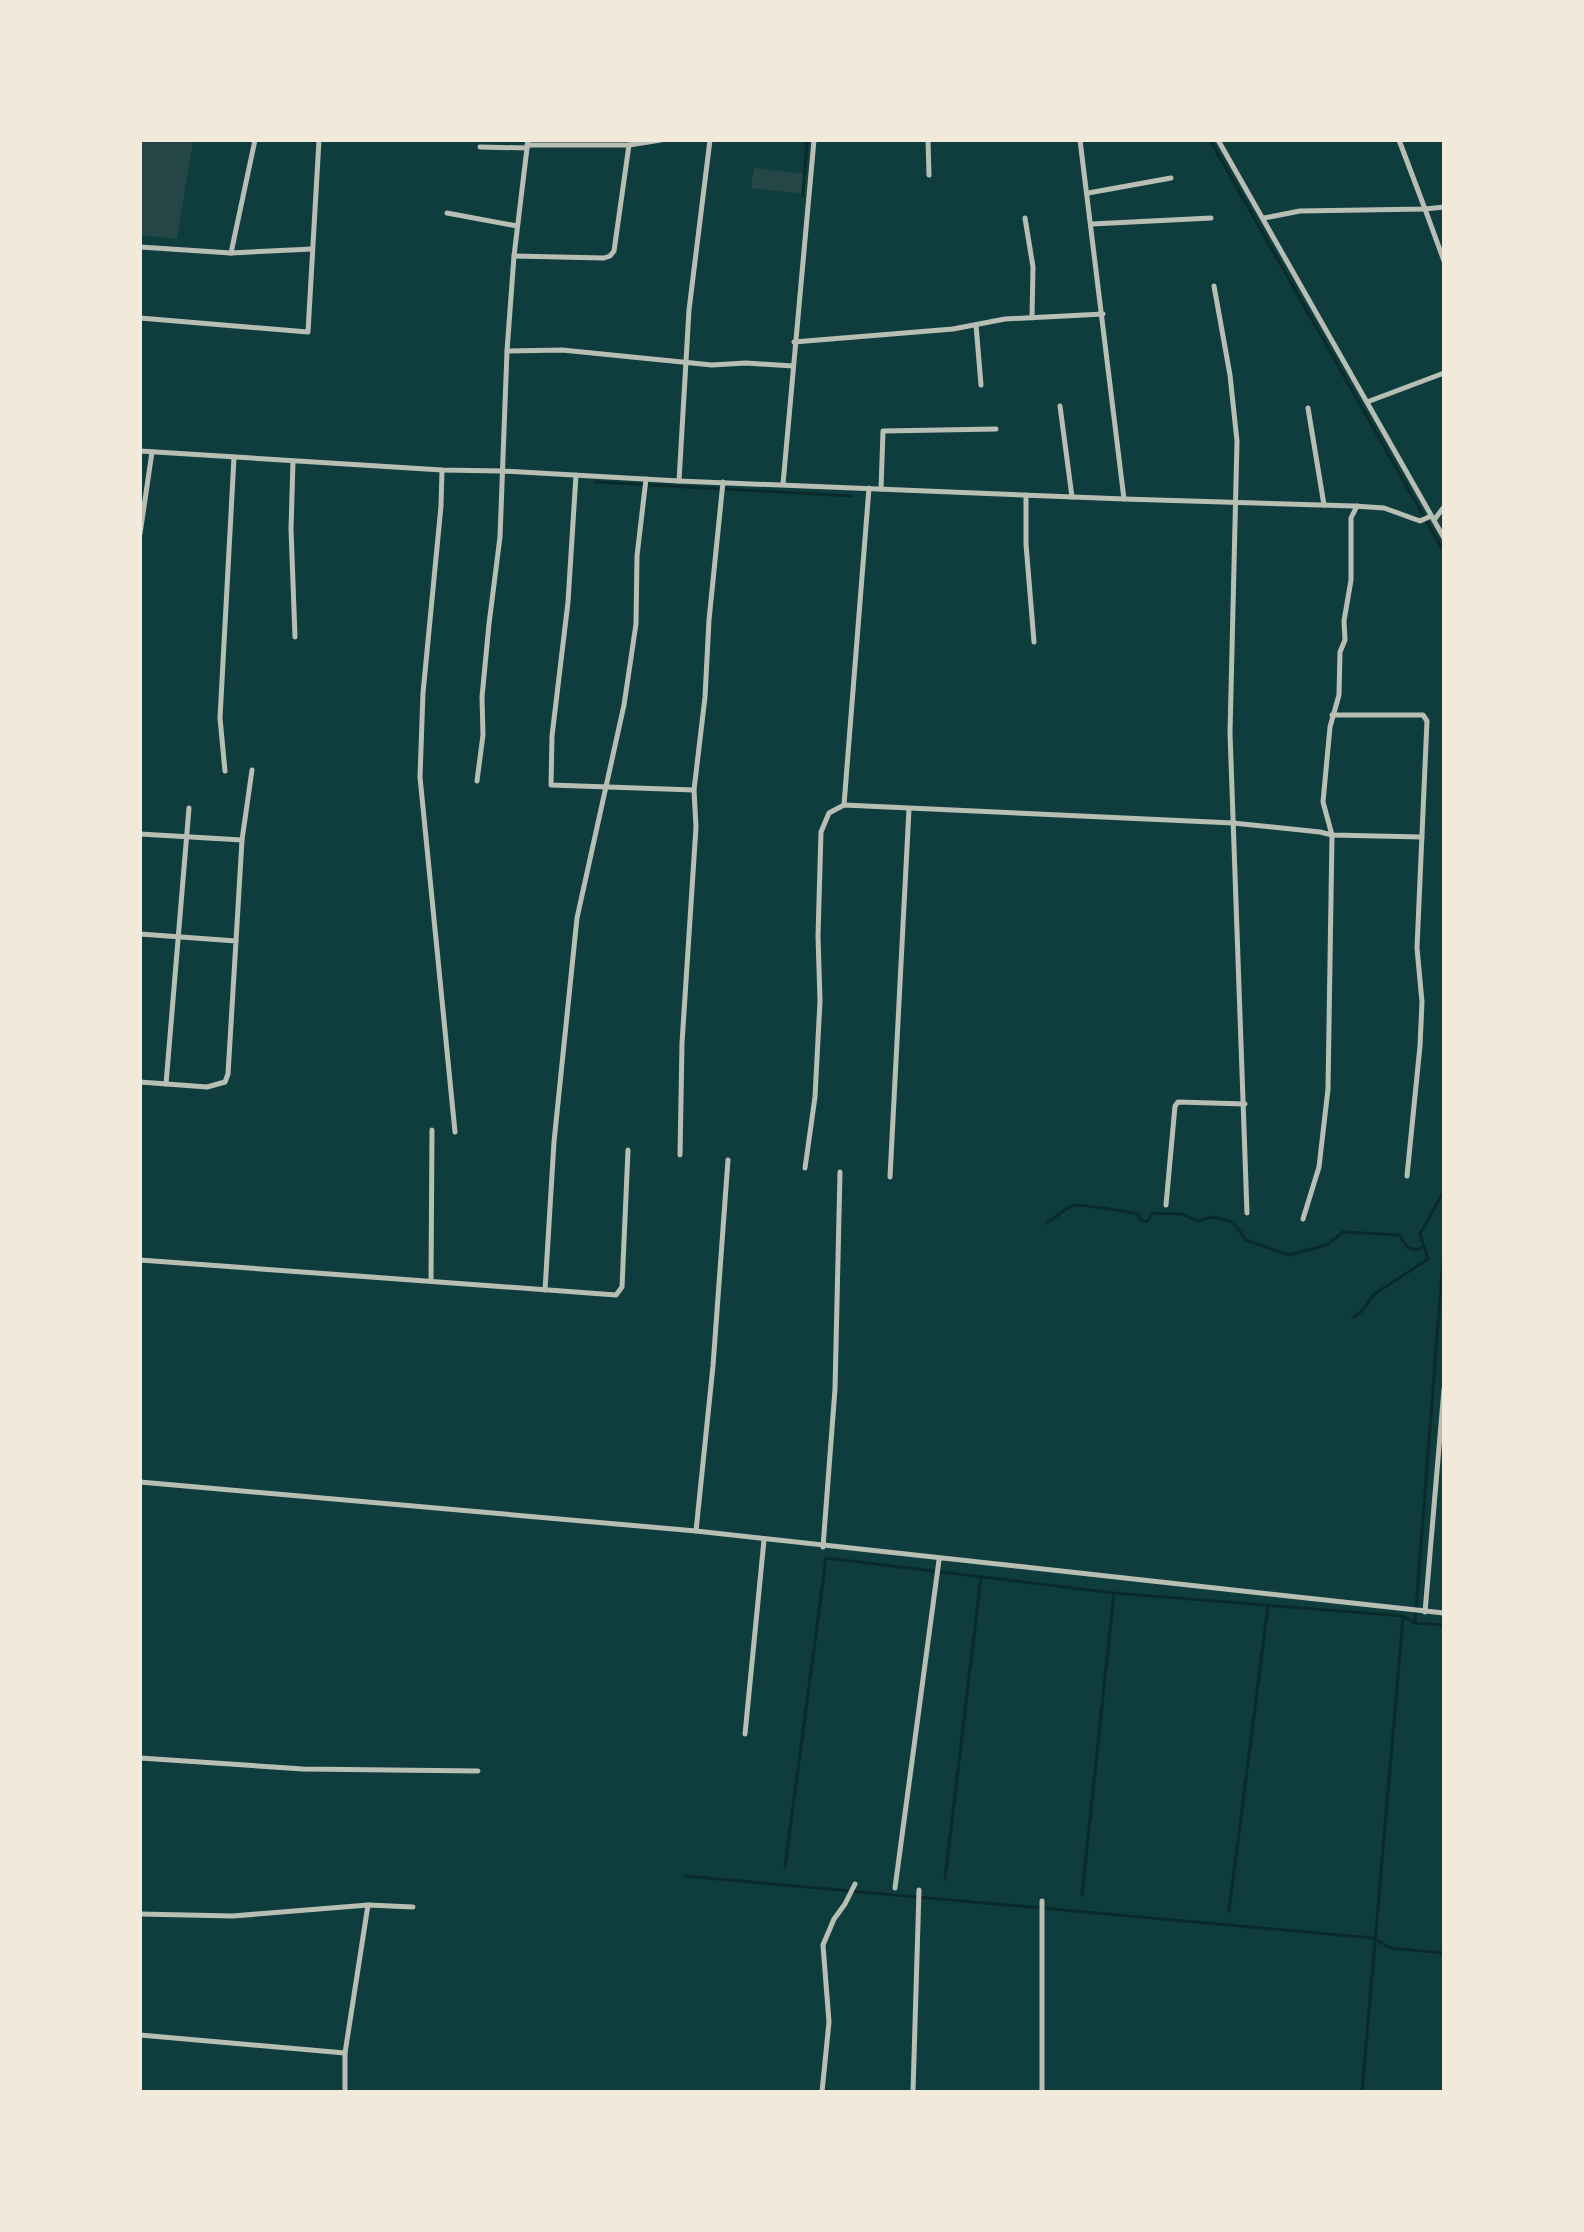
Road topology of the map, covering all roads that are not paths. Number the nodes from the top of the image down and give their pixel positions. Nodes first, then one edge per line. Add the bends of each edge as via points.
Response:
1 (255, 140) edge
2 (319, 140) edge
3 (661, 140) edge
4 (710, 140) edge
5 (814, 140) edge
6 (928, 140) edge
7 (1080, 140) edge
8 (1218, 140) edge
9 (1399, 140) edge
10 (527, 144) edge
11 (629, 145) junction
12 (480, 147) dead end
13 (929, 175) dead end
14 (1171, 178) dead end
15 (1088, 193) junction
16 (1444, 207) edge
17 (1425, 209) junction
18 (447, 213) dead end
19 (1025, 218) dead end
20 (1211, 218) dead end
21 (1263, 218) junction
22 (1092, 224) junction
23 (517, 226) junction
24 (140, 247) edge
25 (312, 249) junction
26 (231, 253) junction
27 (514, 256) junction
28 (1444, 261) edge
29 (1214, 286) dead end
30 (1103, 314) junction
31 (140, 318) edge
32 (1032, 318) junction
33 (976, 325) junction
34 (794, 342) junction
35 (507, 351) junction
36 (685, 361) junction
37 (793, 366) junction
38 (1444, 373) edge
39 (981, 385) dead end
40 (1367, 402) junction
41 (1060, 406) dead end
42 (1308, 408) dead end
43 (996, 429) dead end
44 (140, 451) edge
45 (152, 452) junction
46 (234, 457) junction
47 (293, 461) junction
48 (442, 470) junction
49 (502, 471) junction
50 (576, 475) junction
51 (646, 479) junction
52 (679, 481) junction
53 (723, 482) junction
54 (783, 484) junction
55 (869, 488) junction
56 (881, 489) junction
57 (1026, 495) junction
58 (1072, 497) junction
59 (1124, 499) junction
60 (1235, 503) junction
61 (1324, 505) junction
62 (1357, 506) junction
63 (1444, 507) edge
64 (1433, 517) junction
65 (1444, 522) edge
66 (140, 534) edge
67 (1444, 538) edge
68 (295, 637) dead end
69 (1034, 642) dead end
70 (1332, 715) junction
71 (252, 770) dead end
72 (225, 771) dead end
73 (477, 781) dead end
74 (607, 785) junction
75 (694, 790) junction
76 (844, 805) junction
77 (189, 808) dead end
78 (909, 809) junction
79 (1233, 823) junction
80 (140, 834) edge
81 (1332, 835) junction
82 (186, 837) junction
83 (1422, 837) junction
84 (242, 840) junction
85 (140, 934) edge
86 (177, 936) junction
87 (236, 941) junction
88 (140, 1082) edge
89 (166, 1084) junction
90 (1245, 1104) junction
91 (432, 1130) dead end
92 (455, 1132) dead end
93 (628, 1150) dead end
94 (680, 1155) dead end
95 (728, 1160) dead end
96 (805, 1168) dead end
97 (840, 1172) dead end
98 (1407, 1176) dead end
99 (890, 1177) dead end
100 (1166, 1205) dead end
101 (1247, 1213) dead end
102 (1303, 1219) dead end
103 (140, 1260) edge
104 (431, 1281) junction
105 (545, 1290) junction
106 (1444, 1389) edge
107 (140, 1482) edge
108 (140, 1489) edge
109 (696, 1531) junction
110 (764, 1540) junction
111 (823, 1547) junction
112 (939, 1560) junction
113 (1425, 1612) junction
114 (1444, 1613) edge
115 (745, 1734) dead end
116 (140, 1758) edge
117 (478, 1771) dead end
118 (855, 1884) dead end
119 (895, 1888) dead end
120 (919, 1890) dead end
121 (1042, 1901) dead end
122 (368, 1905) junction
123 (413, 1907) dead end
124 (140, 1914) edge
125 (140, 2035) edge
126 (345, 2053) junction
127 (345, 2092) edge
128 (822, 2092) edge
129 (913, 2092) edge
130 (1042, 2092) edge

1 - 26 street
2 - 25 street
3 - 11 street
4 - 36 street
5 - 34 street
6 - 13 street
7 - 15 street
8 - 21 street
9 - 17 street
10 - 11 street
10 - 12 street
10 - 23 street
11 - 27 street via 610,256
14 - 15 street
15 - 22 street
16 - 17 street
17 - 21 street via 1300,211
17 - 28 street
18 - 23 street
19 - 32 street via 1033,267
20 - 22 street
21 - 40 street
22 - 30 street
23 - 27 street
24 - 26 street
25 - 26 street
25 - 31 street via 308,332
27 - 35 street
29 - 60 street via 1237,441
30 - 32 street
30 - 59 street
32 - 33 street
33 - 34 street
33 - 39 street
34 - 37 street
35 - 36 street via 562,350
35 - 49 street
36 - 37 street
36 - 52 street
37 - 54 street
38 - 40 street
40 - 64 street
41 - 58 street
42 - 61 street
43 - 56 street via 883,431
44 - 45 street
45 - 46 street
45 - 66 street
46 - 47 street
46 - 72 street via 220,718
47 - 48 street
47 - 68 street
48 - 49 street
48 - 92 street via 420,777
49 - 50 street
49 - 73 street
50 - 51 street
50 - 74 street via 551,785
51 - 52 street
51 - 74 street via 634,636
52 - 53 street
53 - 54 street
53 - 75 street
54 - 55 street
55 - 56 street
55 - 76 street
56 - 57 street
57 - 58 street
57 - 69 street
58 - 59 street
59 - 60 street
60 - 61 street
60 - 79 street
61 - 62 street
62 - 64 street via 1384,508 1420,521
62 - 70 street via 1351,518 1351,580 1339,695
63 - 64 street
64 - 65 street
64 - 67 street
70 - 81 street via 1323,802
70 - 83 street via 1426,717
71 - 84 street
74 - 75 street
74 - 105 street via 577,918
75 - 94 street
76 - 78 street
76 - 96 street via 829,813 821,832 819,1015
77 - 82 street
78 - 79 street
78 - 99 street
79 - 81 street
79 - 90 street
80 - 82 street
81 - 83 street
81 - 102 street via 1328,1089 1319,1167
82 - 84 street
82 - 86 street
83 - 98 street via 1417,948 1421,1031
84 - 87 street
85 - 86 street
86 - 87 street
86 - 89 street
87 - 89 street via 225,1082 207,1087
88 - 89 street
90 - 100 street via 1178,1102
90 - 101 street
91 - 104 street
93 - 105 street via 621,1291 611,1295
95 - 109 street
97 - 111 street via 835,1389
103 - 104 street
104 - 105 street
106 - 113 street
107 - 108 street
107 - 109 street
109 - 110 street
110 - 111 street
110 - 115 street
111 - 112 street
112 - 113 street
112 - 119 street
113 - 114 street
116 - 117 street via 303,1769
118 - 128 street via 823,1945 829,2022
120 - 129 street
121 - 130 street
122 - 123 street
122 - 124 street via 233,1916
122 - 126 street
125 - 126 street
126 - 127 street

